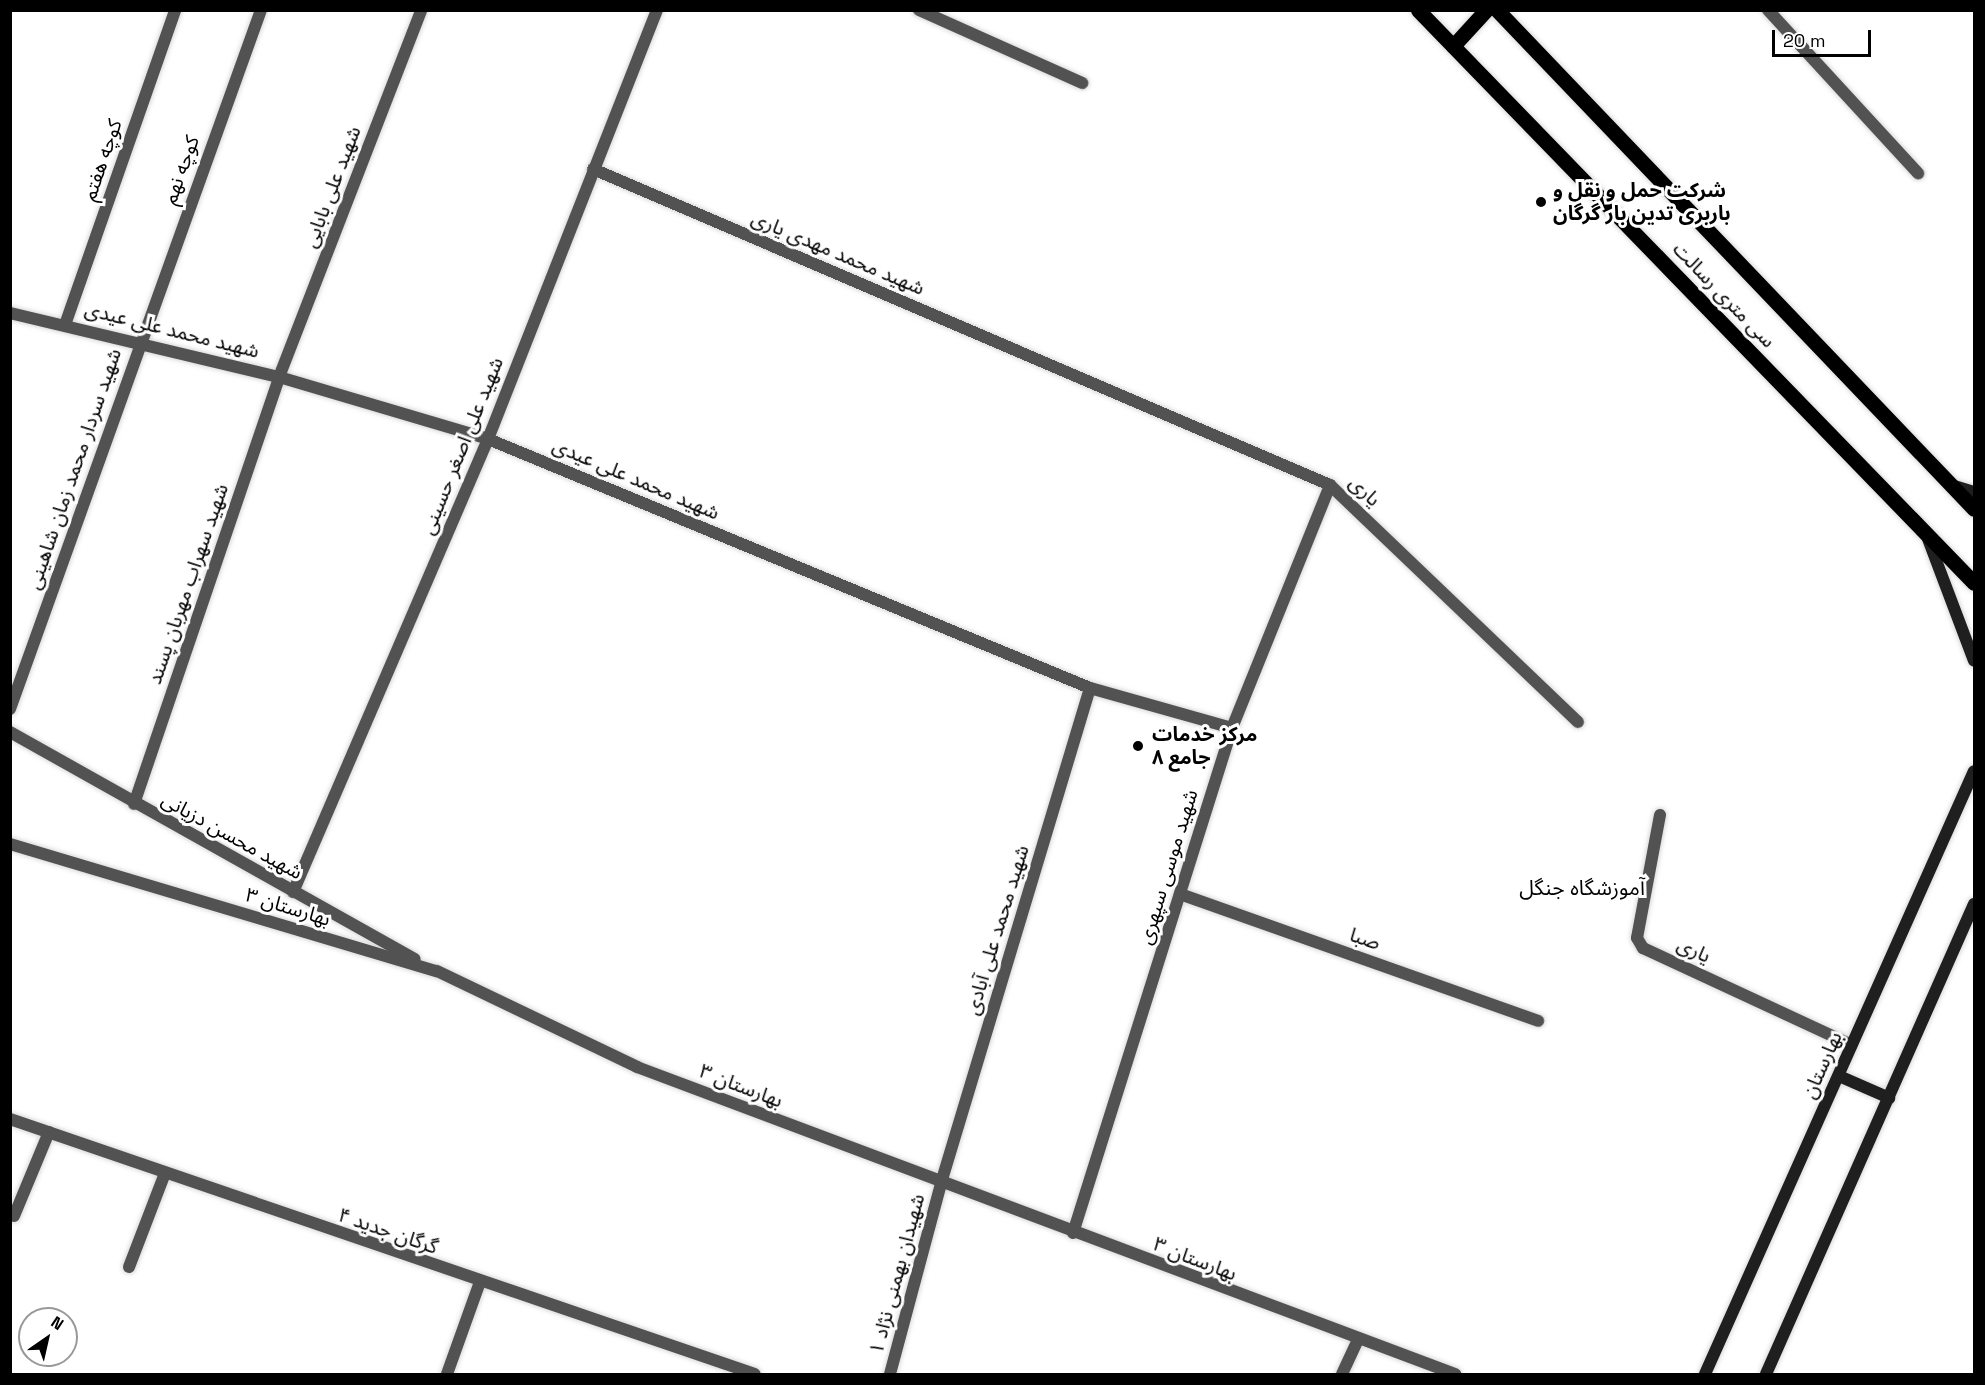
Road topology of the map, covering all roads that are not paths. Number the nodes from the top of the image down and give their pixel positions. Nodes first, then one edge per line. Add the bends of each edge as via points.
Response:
1 (175, 10) edge
2 (261, 10) edge
3 (421, 10) edge
4 (657, 10) edge
5 (919, 10) edge
6 (1418, 10) edge
7 (1486, 10) edge
8 (1497, 10) edge
9 (1768, 10) edge
10 (1453, 46) junction
11 (1082, 82) dead end
12 (593, 169) junction
13 (1918, 173) dead end
14 (10, 314) edge
15 (66, 322) junction
16 (138, 344) junction
17 (1068, 373) joint
18 (279, 377) junction
19 (488, 439) junction
20 (1330, 485) junction
21 (1951, 485) junction
22 (1974, 492) edge
23 (1974, 509) edge
24 (1925, 533) junction
25 (1974, 583) edge
26 (1974, 660) edge
27 (1090, 688) junction
28 (10, 709) edge
29 (1578, 722) dead end
30 (1232, 728) junction
31 (10, 732) edge
32 (1974, 771) edge
33 (134, 804) junction
34 (1659, 815) dead end
35 (10, 844) edge
36 (293, 892) junction
37 (1180, 894) junction
38 (1974, 904) edge
39 (437, 971) junction
40 (1538, 1021) dead end
41 (1852, 1045) junction
42 (1839, 1076) junction
43 (1889, 1098) junction
44 (10, 1119) edge
45 (49, 1132) junction
46 (164, 1176) junction
47 (941, 1183) junction
48 (14, 1216) dead end
49 (1073, 1233) junction
50 (129, 1268) dead end
51 (480, 1282) junction
52 (1358, 1340) junction
53 (447, 1374) edge
54 (754, 1374) edge
55 (890, 1374) edge
56 (1342, 1374) edge
57 (1455, 1374) edge
58 (1706, 1374) edge
59 (1766, 1374) edge

1 - 15 street, کوچه هفتم
2 - 16 street, کوچه نهم
3 - 18 street, شهید علی بابایی
4 - 12 street, شهید علی اصغر حسینی
5 - 11 street
6 - 10 main road, سی متری رسالت
7 - 10 main road
8 - 21 main road, سی متری رسالت
9 - 13 street
10 - 24 main road, سی متری رسالت
12 - 17 street, شهید محمد مهدی یاری
12 - 19 street, شهید علی اصغر حسینی
14 - 15 street, شهید محمد علی عیدی
15 - 16 street, شهید محمد علی عیدی
16 - 18 street, شهید محمد علی عیدی
16 - 28 street, شهید سردار محمد زمان شاهینی
17 - 20 street, یاری
18 - 19 street, شهید محمد علی عیدی
18 - 33 street, شهید سهراب مهربان پسند
19 - 27 street, شهید محمد علی عیدی
19 - 36 street, شهید علی اصغر حسینی
20 - 29 street, یاری
20 - 30 street, شهید موسی سپهری
21 - 22 main road
21 - 23 main road, سی متری رسالت
24 - 25 main road, سی متری رسالت
24 - 26 main road
27 - 30 street, شهید محمد علی عیدی
27 - 47 street, شهید محمد علی آبادی
30 - 37 street, شهید موسی سپهری
31 - 33 street, شهید محسن دزیانی
32 - 41 main road, بهارستان
33 - 36 street, شهید محسن دزیانی
34 - 41 street, یاری via 1637,938 1643,948
35 - 39 street, بهارستان ۳
36 - 39 street, شهید محسن دزیانی
37 - 40 street, صبا
37 - 49 street, شهید موسی سپهری
38 - 43 main road
39 - 47 street, بهارستان ۳ via 637,1067
41 - 42 main road, بهارستان
42 - 43 main road
42 - 58 main road, بهارستان
43 - 59 main road
44 - 45 street, گرگان جدید ۴
45 - 46 street, گرگان جدید ۴
45 - 48 street
46 - 50 street
46 - 51 street, گرگان جدید ۴
47 - 49 street, بهارستان ۳
47 - 55 street, ۱ شهیدان بهمنی نژاد
49 - 52 street, بهارستان ۳
51 - 53 street
51 - 54 street, گرگان جدید ۴
52 - 56 street
52 - 57 street, بهارستان ۳

